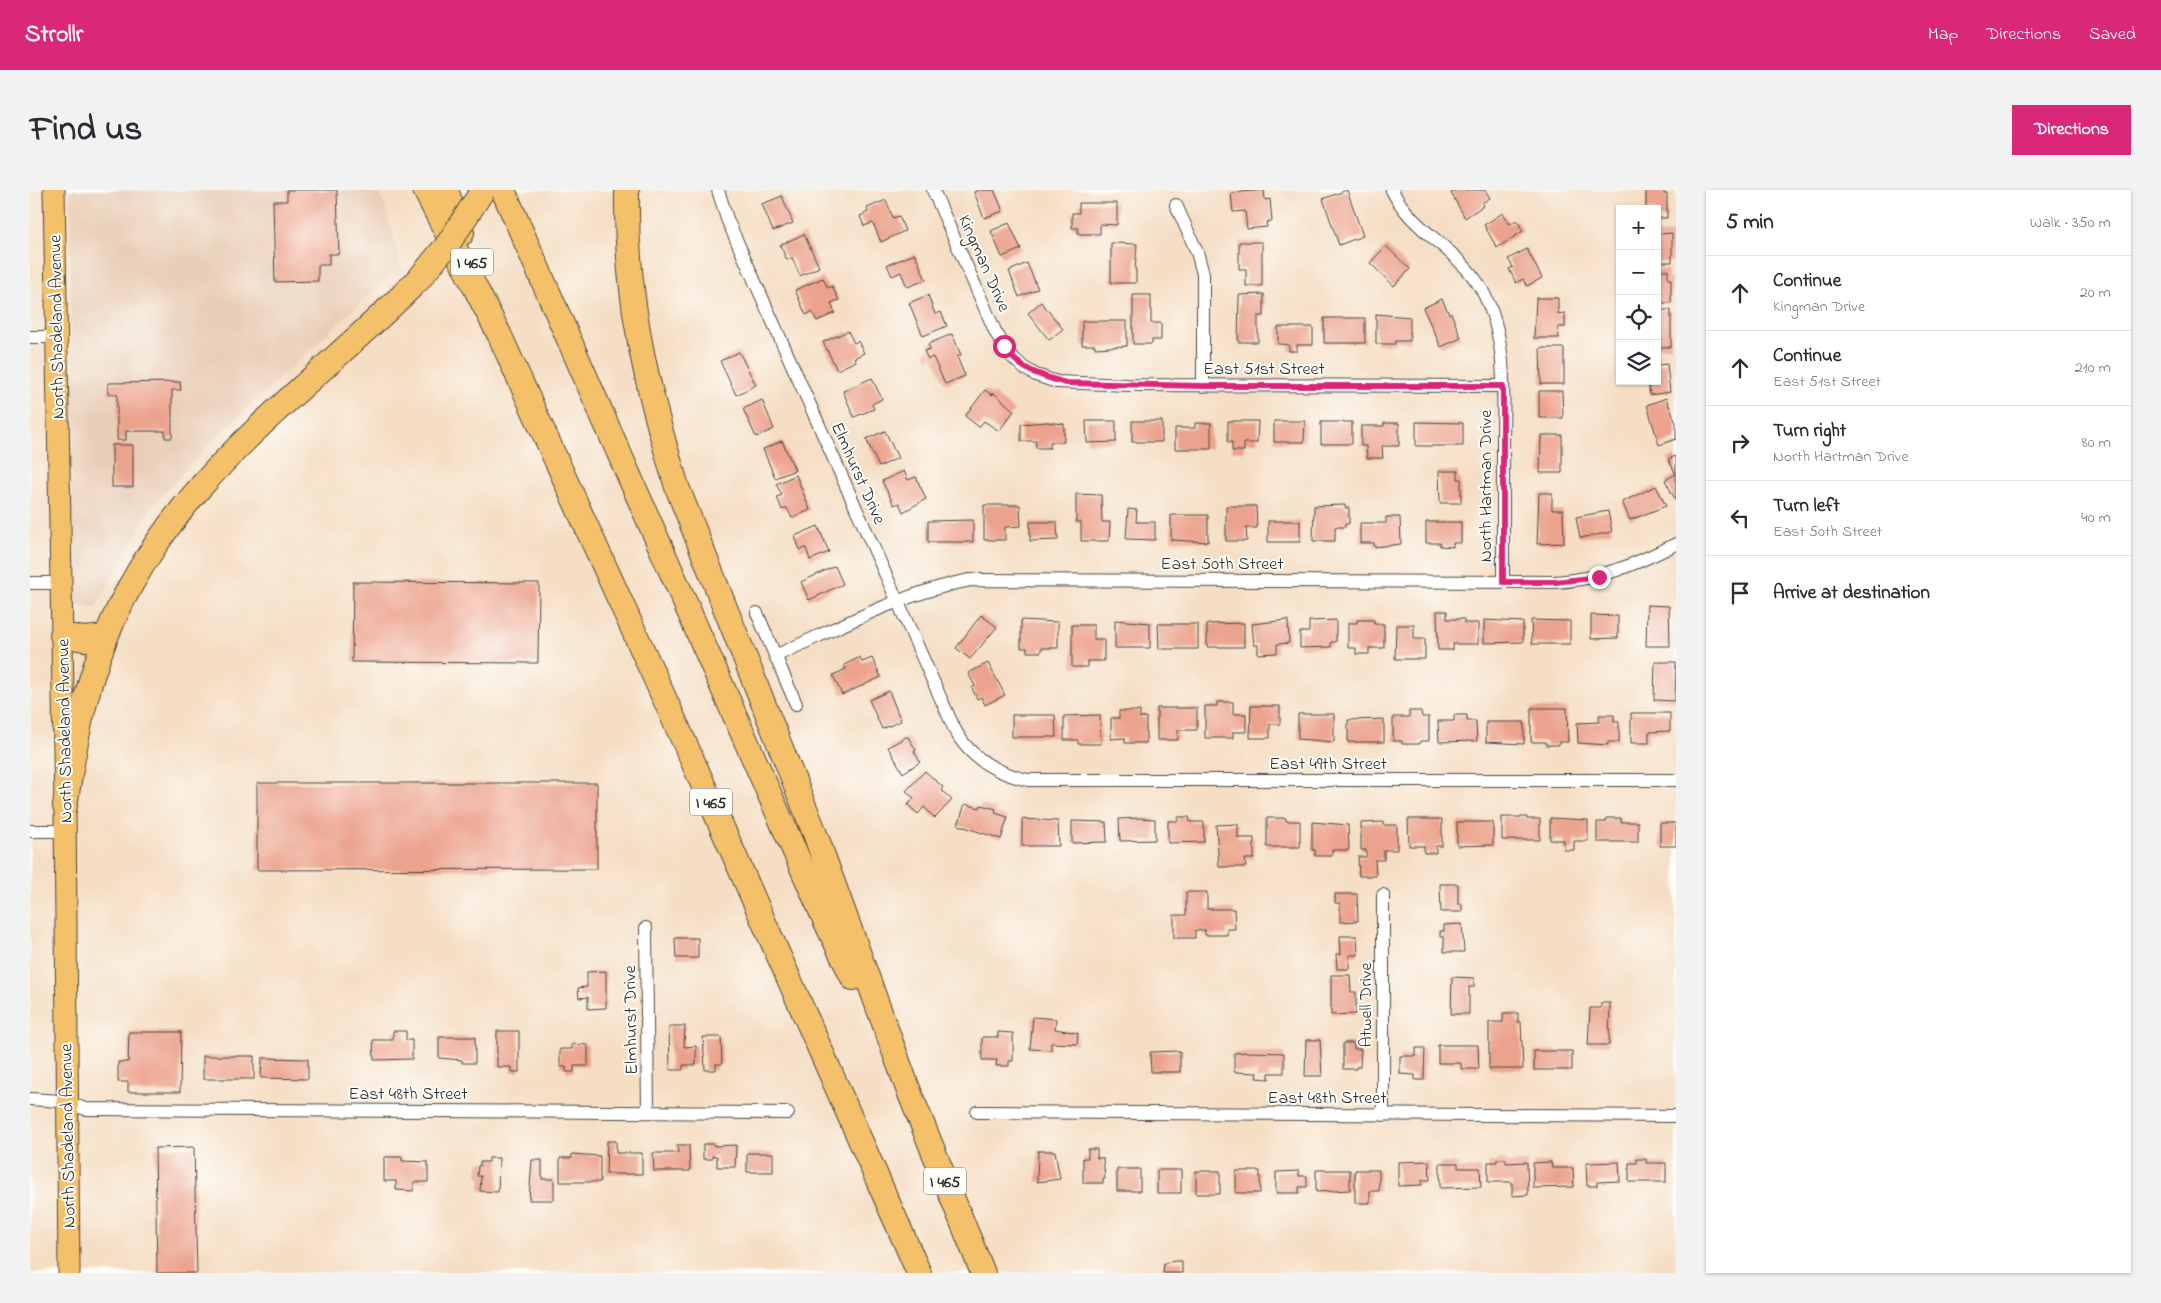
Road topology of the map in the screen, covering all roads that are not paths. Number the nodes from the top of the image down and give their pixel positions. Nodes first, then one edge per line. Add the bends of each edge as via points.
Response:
1 (54, 190) edge
2 (425, 190) edge
3 (446, 190) edge
4 (483, 190) edge
5 (504, 190) edge
6 (627, 190) edge
7 (718, 190) edge
8 (933, 190) edge
9 (1392, 190) edge
10 (1176, 205) dead end
11 (499, 334) junction
12 (30, 337) edge
13 (57, 337) junction
14 (1028, 370) joint
15 (1203, 386) junction
16 (1503, 386) junction
17 (1676, 544) edge
18 (1503, 582) junction
19 (30, 583) edge
20 (62, 583) junction
21 (898, 602) junction
22 (757, 613) dead end
23 (62, 635) junction
24 (106, 637) junction
25 (775, 656) junction
26 (796, 704) dead end
27 (983, 762) joint
28 (1676, 780) edge
29 (65, 806) junction
30 (30, 831) edge
31 (65, 831) junction
32 (1383, 895) dead end
33 (646, 928) dead end
34 (908, 1090) junction
35 (30, 1098) edge
36 (67, 1105) junction
37 (648, 1112) junction
38 (978, 1112) dead end
39 (788, 1113) dead end
40 (1383, 1115) junction
41 (1676, 1116) edge
42 (69, 1273) edge
43 (919, 1273) edge
44 (983, 1273) edge

1 - 13 main road, North Shadeland Avenue
2 - 11 highway
3 - 11 highway, I 465
4 - 24 highway, bridge via 452,239 419,279 248,436 181,507 124,597
5 - 34 highway, I 465 via 825,920
6 - 34 highway via 632,296 646,380 663,443 814,831
7 - 21 street, Elmhurst Drive via 727,219
8 - 14 street, Kingman Drive via 1001,342
9 - 16 street, North Hartman Drive via 1401,206 1469,272 1485,296 1500,338
10 - 15 street via 1203,274
11 - 43 highway, I 465
12 - 13 street
13 - 20 main road, North Shadeland Avenue
14 - 15 street, East 51st Street via 1066,383
15 - 16 street, East 51st Street
16 - 18 street, North Hartman Drive
17 - 18 street, East 50th Street via 1633,566 1599,577 1555,582
18 - 21 street, East 50th Street via 970,580 944,584
19 - 20 street
20 - 23 main road, North Shadeland Avenue
21 - 25 street, East 50th Street
21 - 27 street, Elmhurst Drive via 956,733 969,751
22 - 25 street
23 - 24 highway via 84,639
23 - 29 main road, North Shadeland Avenue
24 - 29 highway via 84,704
25 - 26 street
27 - 28 street, East 49th Street via 1011,776 1028,780
29 - 31 main road, North Shadeland Avenue
30 - 31 street
31 - 36 main road, North Shadeland Avenue
32 - 40 street, Atwell Drive
33 - 37 street, Elmhurst Drive
34 - 44 highway, I 465
35 - 36 street, East 48th Street via 48,1098
36 - 37 street, East 48th Street via 86,1109
36 - 42 main road, North Shadeland Avenue
37 - 39 street, East 48th Street
38 - 40 street, East 48th Street
40 - 41 street, East 48th Street

